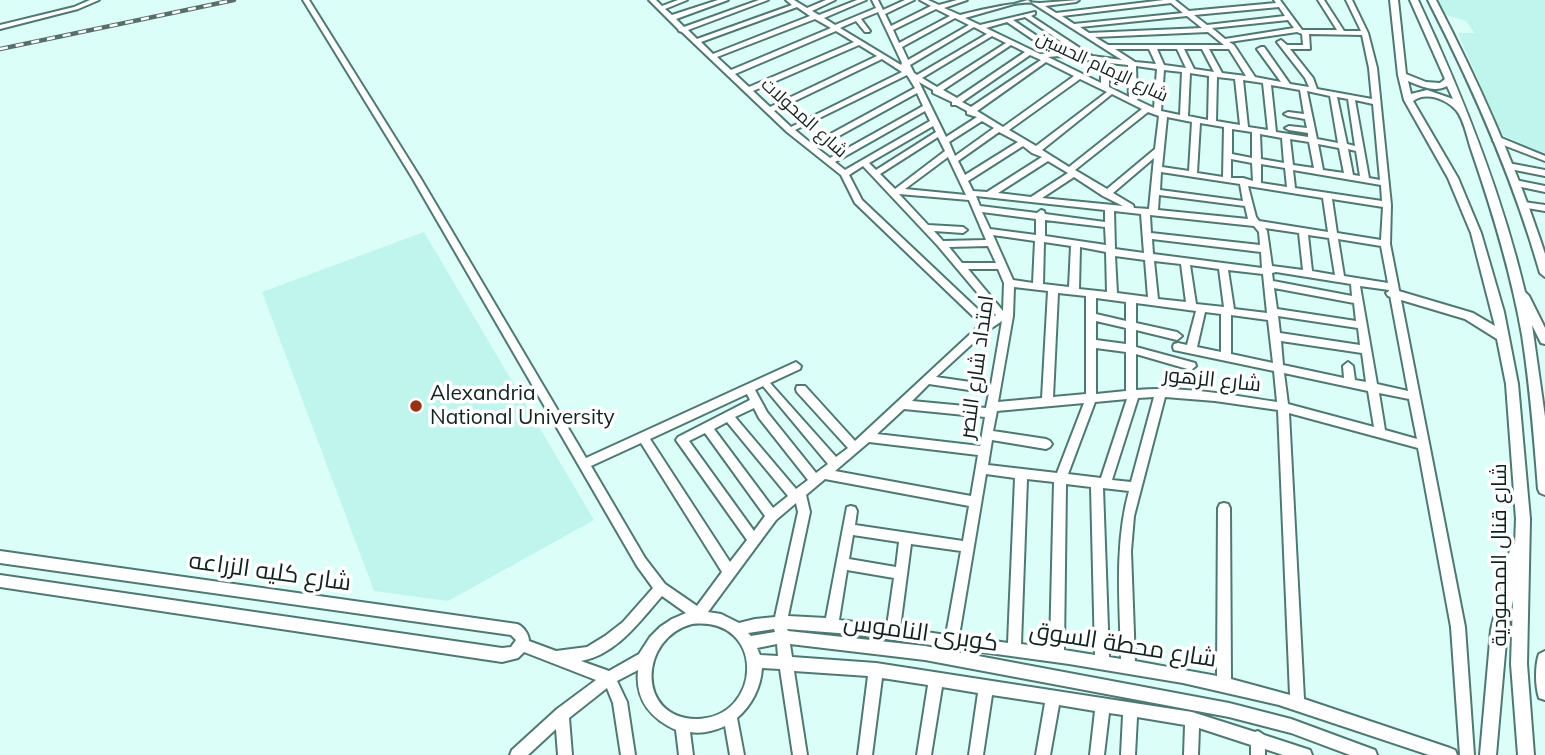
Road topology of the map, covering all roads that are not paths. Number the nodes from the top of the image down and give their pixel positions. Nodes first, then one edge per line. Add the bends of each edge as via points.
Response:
1 (96, 0) edge
2 (306, 0) edge
3 (652, 0) edge
4 (684, 0) edge
5 (725, 0) edge
6 (765, 0) edge
7 (810, 0) edge
8 (832, 0) edge
9 (863, 0) edge
10 (911, 0) edge
11 (923, 0) edge
12 (964, 0) edge
13 (1025, 0) edge
14 (1076, 0) edge
15 (1184, 0) edge
16 (1244, 0) edge
17 (1321, 0) edge
18 (1349, 0) edge
19 (1394, 0) edge
20 (1413, 0) edge
21 (1432, 0) edge
22 (1172, 1) edge
23 (1035, 2) edge
24 (1278, 2) edge
25 (794, 3) edge
26 (1251, 6) junction
27 (879, 7) edge
28 (937, 7) junction
29 (661, 8) junction
30 (1046, 9) junction
31 (806, 10) junction
32 (1189, 14) junction
33 (1026, 15) junction
34 (1056, 15) junction
35 (958, 16) junction
36 (817, 17) junction
37 (671, 18) junction
38 (857, 18) junction
39 (1290, 18) junction
40 (1264, 19) junction
41 (1008, 20) junction
42 (978, 26) junction
43 (1073, 26) junction
44 (0, 27) edge
45 (835, 28) junction
46 (1208, 29) junction
47 (681, 30) junction
48 (889, 30) junction
49 (867, 31) dead end
50 (1277, 31) junction
51 (1301, 32) junction
52 (993, 33) junction
53 (1342, 33) junction
54 (1365, 33) junction
55 (1088, 35) junction
56 (1223, 41) junction
57 (695, 42) junction
58 (1012, 42) junction
59 (858, 43) junction
60 (897, 47) junction
61 (1107, 47) junction
62 (1152, 47) junction
63 (1180, 47) junction
64 (1204, 47) junction
65 (1231, 47) junction
66 (1261, 49) dead end
67 (1031, 51) junction
68 (1059, 54) junction
69 (712, 57) junction
70 (881, 57) junction
71 (1043, 58) junction
72 (1093, 58) junction
73 (1105, 60) junction
74 (1132, 63) junction
75 (1161, 67) junction
76 (1189, 71) junction
77 (730, 73) junction
78 (909, 73) junction
79 (1216, 74) junction
80 (1080, 75) junction
81 (1402, 75) junction
82 (1239, 77) junction
83 (1252, 79) junction
84 (1449, 79) junction
85 (1267, 82) junction
86 (1287, 85) junction
87 (1303, 88) junction
88 (749, 90) junction
89 (917, 90) junction
90 (1109, 90) junction
91 (1314, 90) junction
92 (936, 91) junction
93 (1332, 94) junction
94 (1351, 97) junction
95 (1408, 100) junction
96 (1133, 102) junction
97 (1377, 102) junction
98 (955, 103) junction
99 (926, 107) junction
100 (1147, 108) junction
101 (1461, 109) junction
102 (770, 110) junction
103 (970, 112) junction
104 (1160, 114) junction
105 (1288, 114) dead end
106 (1308, 117) junction
107 (981, 118) junction
108 (1184, 118) junction
109 (1196, 120) junction
110 (934, 122) junction
111 (1212, 123) junction
112 (1228, 126) junction
113 (1244, 128) junction
114 (790, 130) junction
115 (1000, 130) junction
116 (1256, 131) junction
117 (1288, 132) junction
118 (1272, 133) junction
119 (1312, 136) junction
120 (1496, 139) junction
121 (1022, 143) junction
122 (1343, 146) junction
123 (946, 147) junction
124 (811, 148) junction
125 (1360, 149) junction
126 (1034, 150) junction
127 (1159, 150) junction
128 (1227, 156) junction
129 (1047, 158) junction
130 (1545, 159) edge
131 (1257, 161) junction
132 (829, 162) junction
133 (864, 162) junction
134 (1508, 166) junction
135 (1289, 167) junction
136 (1158, 169) junction
137 (1319, 172) junction
138 (1071, 173) junction
139 (1545, 173) edge
140 (844, 174) junction
141 (875, 174) junction
142 (1193, 174) junction
143 (1349, 177) junction
144 (1227, 178) junction
145 (1365, 179) junction
146 (963, 180) junction
147 (1243, 181) junction
148 (1257, 183) junction
149 (1385, 183) junction
150 (1515, 183) junction
151 (1292, 188) junction
152 (1545, 189) edge
153 (894, 191) junction
154 (1155, 192) junction
155 (1106, 194) junction
156 (989, 195) junction
157 (1327, 195) junction
158 (972, 199) junction
159 (1037, 200) junction
160 (1249, 204) junction
161 (1387, 205) junction
162 (1524, 205) junction
163 (1109, 207) junction
164 (1545, 208) edge
165 (1145, 211) junction
166 (1041, 217) junction
167 (1255, 223) junction
168 (1110, 225) junction
169 (926, 228) junction
170 (963, 230) dead end
171 (1303, 230) junction
172 (986, 231) junction
173 (1332, 235) junction
174 (1147, 236) junction
175 (1042, 239) junction
176 (991, 243) junction
177 (942, 244) junction
178 (1076, 244) junction
179 (1385, 244) junction
180 (1265, 249) junction
181 (1111, 251) junction
182 (1149, 257) junction
183 (1185, 261) junction
184 (960, 266) junction
185 (1001, 266) junction
186 (1223, 266) junction
187 (1268, 271) junction
188 (1308, 274) junction
189 (1545, 274) edge
190 (1340, 279) junction
191 (1355, 282) junction
192 (1009, 283) junction
193 (1269, 284) junction
194 (1518, 285) junction
195 (1038, 287) junction
196 (1053, 289) junction
197 (1392, 290) junction
198 (1074, 291) junction
199 (1091, 293) junction
200 (1112, 296) junction
201 (1131, 299) junction
202 (1358, 300) junction
203 (1153, 302) junction
204 (1197, 307) junction
205 (1228, 311) junction
206 (1272, 314) junction
207 (1005, 316) junction
208 (1091, 316) junction
209 (987, 324) junction
210 (1362, 325) junction
211 (1131, 326) junction
212 (1275, 336) junction
213 (1503, 337) junction
214 (1545, 340) edge
215 (1091, 343) junction
216 (1131, 349) junction
217 (1191, 350) junction
218 (1366, 350) junction
219 (1226, 357) junction
220 (796, 366) dead end
221 (1191, 366) dead end
222 (1348, 366) dead end
223 (1278, 368) junction
224 (926, 380) junction
225 (1350, 383) junction
226 (768, 386) dead end
227 (1373, 388) junction
228 (801, 389) dead end
229 (995, 390) junction
230 (1161, 392) junction
231 (1132, 395) junction
232 (1413, 396) junction
233 (1091, 399) junction
234 (1047, 402) junction
235 (901, 404) junction
236 (1283, 407) junction
237 (992, 410) junction
238 (728, 416) junction
239 (706, 427) junction
240 (1380, 433) junction
241 (987, 435) junction
242 (643, 437) junction
243 (866, 437) junction
244 (1046, 444) dead end
245 (1423, 445) junction
246 (855, 448) junction
247 (985, 451) junction
248 (584, 464) junction
249 (835, 464) junction
250 (981, 469) junction
251 (1021, 474) junction
252 (819, 477) junction
253 (1060, 479) junction
254 (1101, 484) junction
255 (1134, 487) junction
256 (1545, 489) edge
257 (798, 495) junction
258 (976, 502) junction
259 (1224, 508) dead end
260 (851, 511) dead end
261 (772, 516) junction
262 (1523, 519) junction
263 (848, 530) junction
264 (906, 538) junction
265 (753, 539) junction
266 (968, 547) junction
267 (0, 556) edge
268 (842, 563) junction
269 (729, 572) junction
270 (901, 574) junction
271 (0, 581) edge
272 (661, 588) junction
273 (701, 615) junction
274 (831, 626) junction
275 (737, 630) junction
276 (781, 630) junction
277 (893, 634) junction
278 (951, 642) junction
279 (749, 643) junction
280 (522, 645) junction
281 (1014, 650) junction
282 (1057, 656) junction
283 (647, 657) junction
284 (556, 658) junction
285 (1545, 659) edge
286 (755, 661) junction
287 (1102, 662) junction
288 (786, 663) junction
289 (1128, 666) junction
290 (876, 670) junction
291 (609, 678) junction
292 (936, 680) junction
293 (1224, 684) junction
294 (986, 688) junction
295 (1545, 692) edge
296 (1054, 698) junction
297 (1297, 704) junction
298 (1103, 706) junction
299 (1130, 710) junction
300 (562, 715) junction
301 (730, 717) junction
302 (1192, 719) junction
303 (681, 725) junction
304 (1258, 738) junction
305 (517, 755) edge
306 (565, 755) edge
307 (628, 755) edge
308 (685, 755) edge
309 (737, 755) edge
310 (800, 755) edge
311 (865, 755) edge
312 (924, 755) edge
313 (976, 755) edge
314 (1043, 755) edge
315 (1097, 755) edge
316 (1128, 755) edge
317 (1191, 755) edge
318 (1258, 755) edge
319 (1305, 755) edge
320 (1370, 755) edge
321 (1450, 755) edge
322 (1467, 755) edge
323 (1488, 755) edge
324 (1526, 755) edge

1 - 44 street
2 - 248 street
3 - 29 street, شارع المحولات
4 - 29 street
5 - 37 street
6 - 47 street
7 - 25 street
8 - 31 street
9 - 36 street
10 - 27 street
11 - 28 street, شارع الإمام الحسين
12 - 28 street
13 - 35 street
14 - 23 street
15 - 22 street
16 - 26 street
17 - 53 street
18 - 54 street, شارع قنال المحمودية
19 - 81 main road, شارع قنال المحمودية
20 - 84 main road, شارع قنال المحمودية
21 - 120 main road
22 - 32 street
22 - 34 street
23 - 30 street
24 - 26 street
24 - 39 street
25 - 31 street
25 - 57 street
26 - 32 street
26 - 40 street
27 - 38 street
27 - 48 street, امتداد شارع النصر
28 - 35 street, شارع الإمام الحسين
28 - 48 street
29 - 37 street, شارع المحولات
30 - 33 street
30 - 34 street
31 - 36 street
32 - 43 street
32 - 46 street
33 - 41 street
33 - 72 street
34 - 43 street
35 - 42 street, شارع الإمام الحسين
35 - 60 street
36 - 45 street
36 - 69 street
37 - 47 street, شارع المحولات
38 - 45 street
38 - 49 street
39 - 40 street
39 - 51 street
40 - 46 street
40 - 50 street
41 - 42 street
41 - 68 street
42 - 52 street, شارع الإمام الحسين
42 - 78 street
43 - 55 street
45 - 59 street
45 - 77 street
46 - 55 street
46 - 56 street
47 - 57 street, شارع المحولات
48 - 60 street, امتداد شارع النصر
50 - 51 street
50 - 56 street
51 - 53 street
51 - 91 street via 1307,47 1282,44
52 - 58 street, شارع الإمام الحسين
52 - 78 street
53 - 54 street
54 - 97 street, شارع قنال المحمودية
55 - 61 street
56 - 65 street
57 - 69 street, شارع المحولات
58 - 67 street, شارع الإمام الحسين
58 - 92 street
59 - 70 street
59 - 88 street
60 - 78 street, امتداد شارع النصر
61 - 62 street
61 - 74 street
62 - 63 street
62 - 75 street
63 - 64 street
63 - 76 street
64 - 65 street
64 - 79 street
65 - 83 street
66 - 86 street
67 - 71 street, شارع الإمام الحسين
67 - 98 street
68 - 71 street
68 - 72 street
69 - 77 street, شارع المحولات
70 - 78 street
70 - 102 street
71 - 80 street, شارع الإمام الحسين
71 - 103 street
72 - 73 street
73 - 74 street
73 - 90 street
74 - 75 street
74 - 96 street
75 - 76 street
75 - 104 street
76 - 79 street
76 - 108 street
77 - 88 street, شارع المحولات
78 - 89 street, امتداد شارع النصر
78 - 92 street
78 - 114 street
79 - 82 street
79 - 111 street
80 - 90 street, شارع الإمام الحسين
80 - 115 street
81 - 84 main road via 1429,86 1443,86
81 - 95 main road, شارع قنال المحمودية
82 - 83 street
82 - 113 street
83 - 85 street
84 - 101 main road, شارع قنال المحمودية
85 - 86 street
85 - 118 street
86 - 87 street
87 - 91 street
87 - 106 street
88 - 102 street, شارع المحولات
89 - 99 street, امتداد شارع النصر
89 - 124 street
90 - 96 street, شارع الإمام الحسين
90 - 126 street
91 - 93 street
92 - 98 street
93 - 94 street
93 - 122 street
94 - 97 street
94 - 125 street
95 - 101 main road via 1432,94
95 - 213 main road, شارع قنال المحمودية via 1468,212 1484,256
96 - 100 street, شارع الإمام الحسين
97 - 149 street, شارع قنال المحمودية
98 - 103 street
99 - 110 street, امتداد شارع النصر
99 - 132 street
100 - 104 street, شارع الإمام الحسين
100 - 138 street
101 - 194 main road, شارع قنال المحمودية
102 - 114 street, شارع المحولات
103 - 107 street
104 - 108 street, شارع الإمام الحسين
104 - 127 street
105 - 106 street
106 - 119 street
107 - 115 street
107 - 123 street
108 - 109 street, شارع الإمام الحسين
109 - 111 street, شارع الإمام الحسين
109 - 142 street
110 - 123 street, امتداد شارع النصر
110 - 133 street
111 - 112 street, شارع الإمام الحسين
112 - 113 street, شارع الإمام الحسين
112 - 128 street
113 - 116 street, شارع الإمام الحسين
114 - 124 street, شارع المحولات
115 - 121 street
115 - 123 street
116 - 118 street, شارع الإمام الحسين
116 - 131 street
117 - 118 street, شارع الإمام الحسين
117 - 119 street, شارع الإمام الحسين
117 - 135 street
119 - 122 street
119 - 137 street
120 - 130 street
120 - 134 main road
121 - 126 street
121 - 146 street
122 - 125 street
122 - 143 street
123 - 141 street
123 - 146 street, امتداد شارع النصر
123 - 153 street
124 - 132 street, شارع المحولات
125 - 145 street
126 - 129 street
127 - 136 street
127 - 155 street
128 - 131 street
128 - 144 street
129 - 138 street
129 - 156 street
131 - 135 street
131 - 148 street
132 - 140 street, شارع المحولات
133 - 140 street
133 - 141 street
134 - 139 street
134 - 150 main road
135 - 137 street
135 - 151 street
136 - 142 street
136 - 154 street
137 - 143 street
138 - 155 street
138 - 159 street
140 - 209 street, شارع المحولات via 864,207
141 - 153 street
142 - 144 street
143 - 145 street
144 - 147 street
145 - 149 street
146 - 158 street, امتداد شارع النصر
147 - 148 street
147 - 160 street
148 - 151 street
149 - 161 street, شارع قنال المحمودية
150 - 152 street
150 - 162 main road
151 - 157 street
153 - 158 street
153 - 169 street
154 - 160 street
154 - 165 street
155 - 165 street
156 - 158 street
156 - 159 street
157 - 161 street
157 - 173 street
158 - 166 street
158 - 172 street, امتداد شارع النصر
159 - 163 street
159 - 166 street
160 - 167 street
161 - 179 street, شارع قنال المحمودية
162 - 164 street
162 - 189 main road
163 - 165 street
163 - 168 street
165 - 167 street
165 - 174 street
166 - 168 street
166 - 175 street
167 - 171 street
167 - 180 street via 1263,231
168 - 181 street
169 - 170 street
169 - 177 street
171 - 173 street
171 - 188 street
172 - 175 street
172 - 176 street, امتداد شارع النصر
173 - 179 street
173 - 190 street
174 - 180 street
174 - 182 street
175 - 178 street
175 - 195 street
176 - 177 street
176 - 185 street, امتداد شارع النصر
177 - 184 street
178 - 181 street
178 - 198 street
179 - 197 street, شارع قنال المحمودية
180 - 187 street
181 - 182 street
181 - 200 street
182 - 183 street
182 - 203 street
183 - 186 street
183 - 204 street
184 - 185 street
184 - 207 street
185 - 192 street, امتداد شارع النصر
186 - 187 street
186 - 205 street
187 - 188 street
187 - 193 street
188 - 190 street
190 - 191 street
191 - 197 street
191 - 202 street
192 - 195 street
192 - 207 street, امتداد شارع النصر
193 - 202 street
193 - 206 street
194 - 214 main road
194 - 256 main road, شارع قنال المحمودية
195 - 196 street
196 - 198 street
196 - 234 street
197 - 213 main road via 1469,316
197 - 232 street, شارع قنال المحمودية
198 - 199 street
199 - 200 street
199 - 208 street
200 - 201 street
201 - 203 street
201 - 211 street
202 - 210 street
203 - 204 street
204 - 205 street
204 - 217 street
205 - 206 street
205 - 219 street
206 - 210 street
206 - 212 street
207 - 209 street
207 - 229 street, امتداد شارع النصر
208 - 211 street
208 - 215 street
209 - 224 street
210 - 218 street
211 - 216 street
211 - 217 street
212 - 218 street
212 - 223 street
213 - 262 main road, شارع قنال المحمودية via 1518,426
215 - 216 street
215 - 233 street
216 - 221 street
216 - 231 street
217 - 219 street
218 - 227 street
219 - 223 street
220 - 242 street
222 - 225 street
223 - 225 street
223 - 236 street
224 - 229 street
224 - 235 street
225 - 227 street
226 - 249 street
227 - 232 street
227 - 240 street
228 - 246 street
229 - 237 street, امتداد شارع النصر
230 - 231 street, شارع الزهور
230 - 236 street, شارع الزهور
230 - 255 street
231 - 233 street, شارع الزهور
231 - 254 street
232 - 245 street, شارع قنال المحمودية
233 - 234 street, شارع الزهور
233 - 253 street
234 - 237 street, شارع الزهور
235 - 237 street, شارع الزهور
235 - 243 street
236 - 240 street, شارع الزهور
236 - 297 street
237 - 241 street, امتداد شارع النصر
238 - 239 street
238 - 252 street via 753,397
238 - 257 street
239 - 261 street
239 - 265 street via 683,441
240 - 245 street, شارع الزهور
241 - 244 street
241 - 247 street, امتداد شارع النصر
242 - 248 street
242 - 269 street
243 - 246 street
243 - 247 street
245 - 322 street, شارع قنال المحمودية via 1458,627
246 - 249 street
247 - 250 street, امتداد شارع النصر
248 - 272 street
249 - 252 street
250 - 251 street
250 - 258 street, امتداد شارع النصر
251 - 253 street
251 - 281 street
252 - 257 street
252 - 258 street
253 - 254 street
253 - 282 street
254 - 255 street
254 - 287 street
255 - 289 street via 1125,551
257 - 261 street
257 - 276 street via 804,512
258 - 266 street, امتداد شارع النصر
259 - 293 street
260 - 263 street
261 - 265 street
262 - 323 main road via 1499,630
262 - 324 main road, شارع قنال المحمودية via 1519,664
263 - 264 street
263 - 268 street
264 - 266 street
264 - 270 street
265 - 269 street
266 - 278 street, امتداد شارع النصر
267 - 280 street, شارع كليه الزراعه via 511,629 521,634
268 - 270 street
268 - 274 street
269 - 273 street
270 - 277 street
271 - 280 street via 502,655 513,654
272 - 273 street
272 - 284 street via 610,641 589,653
273 - 275 street
273 - 283 street via 669,628
274 - 276 street, شارع محطة السوق
274 - 277 street, شارع محطة السوق
275 - 276 street via 748,625
275 - 279 street
276 - 279 street, كوبرى الناموس
276 - 288 street
276 - 320 street, كوبرى الناموس via 1229,710 1291,726
277 - 278 street, شارع محطة السوق
278 - 281 street, شارع محطة السوق
279 - 286 street
280 - 284 street, شارع كليه الزراعه
281 - 282 street, شارع محطة السوق
282 - 287 street, شارع محطة السوق
283 - 291 street
283 - 303 street via 644,678 649,699 662,715
284 - 291 street, شارع كليه الزراعه
285 - 295 main road
286 - 288 street
286 - 301 street via 748,697
287 - 289 street, شارع محطة السوق
288 - 290 street
288 - 310 street
289 - 293 street, شارع محطة السوق
290 - 292 street
290 - 311 street
291 - 300 street
291 - 307 street via 620,702
292 - 294 street
292 - 312 street
293 - 297 street, شارع محطة السوق
294 - 296 street
294 - 313 street
296 - 298 street
296 - 314 street
297 - 321 street, شارع محطة السوق
298 - 299 street
298 - 315 street
299 - 302 street
299 - 316 street
300 - 305 street
300 - 306 street
301 - 303 street via 706,726
301 - 309 street
302 - 304 street
302 - 317 street
303 - 308 street
304 - 318 street
304 - 319 street

